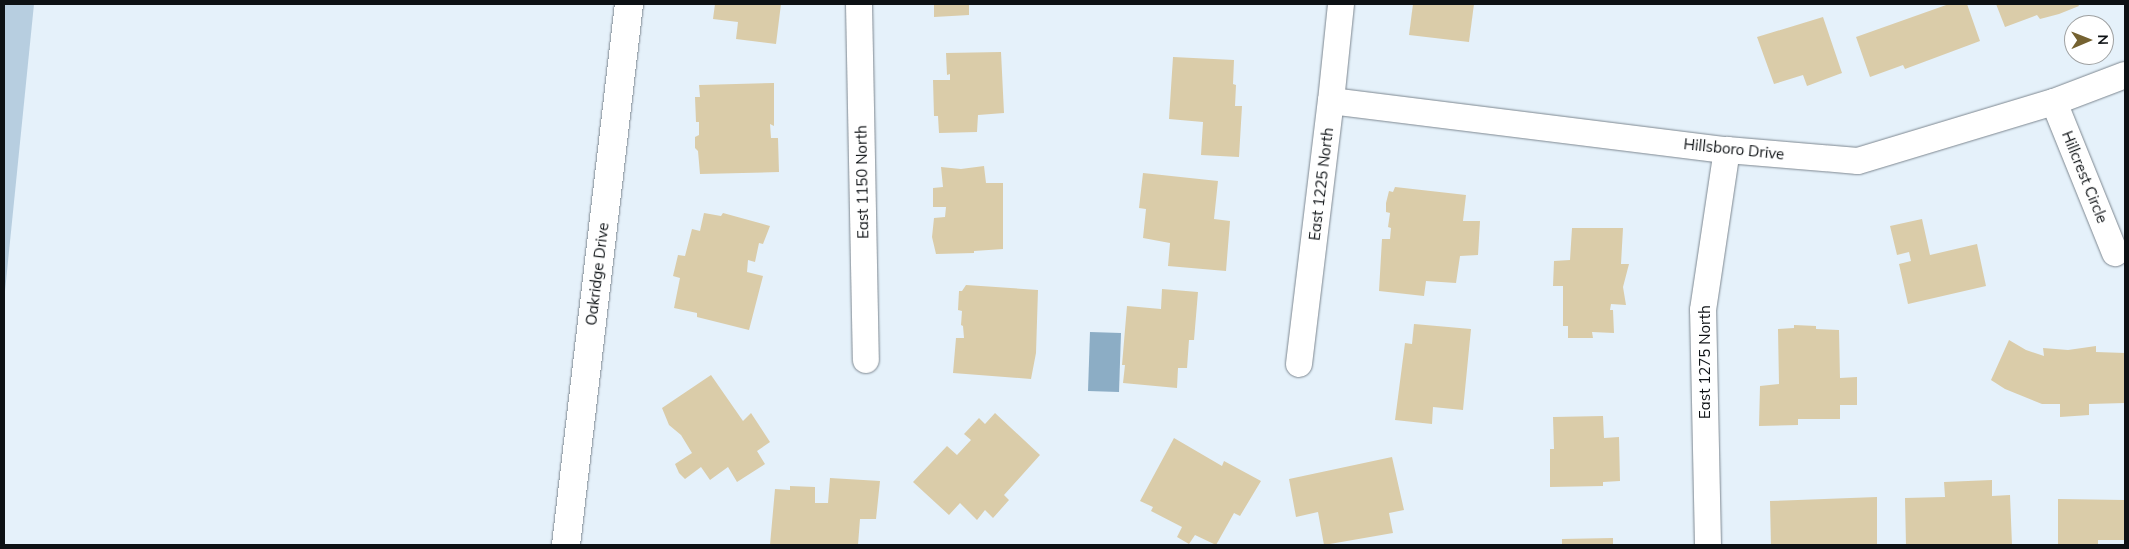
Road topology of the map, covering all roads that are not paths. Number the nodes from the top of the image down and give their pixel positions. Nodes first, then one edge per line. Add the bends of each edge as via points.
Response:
1 (629, 4) edge
2 (859, 4) edge
3 (1341, 4) edge
4 (2125, 75) edge
5 (1332, 101) junction
6 (2054, 102) junction
7 (1726, 150) junction
8 (2115, 253) dead end
9 (866, 360) dead end
10 (1300, 364) dead end
11 (566, 545) edge
12 (1708, 545) edge

1 - 11 street, Oakridge Drive
2 - 9 street, East 1150 North
3 - 5 street, East 1225 North
4 - 6 street, Hillsboro Drive
5 - 7 street, Hillsboro Drive
5 - 10 street, East 1225 North
6 - 7 street, Hillsboro Drive via 1858,161
6 - 8 street, Hillcrest Circle
7 - 12 street, East 1275 North via 1703,310

